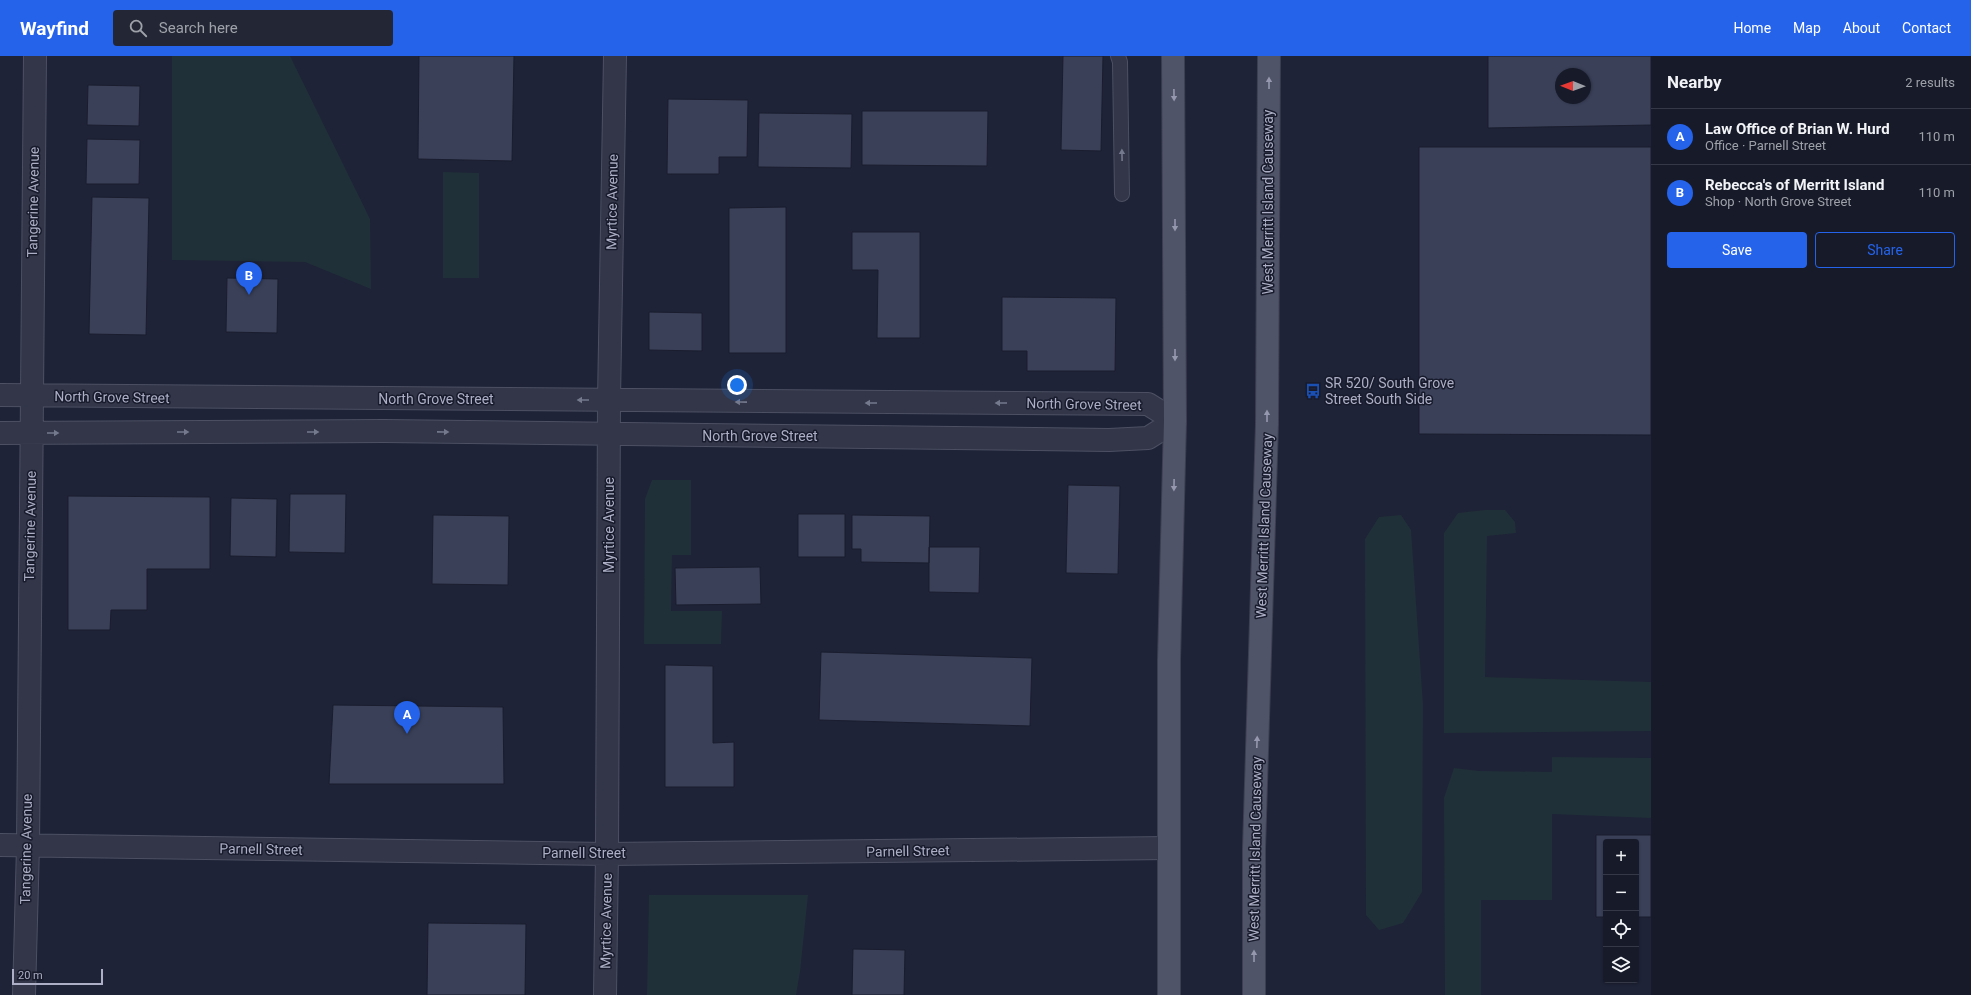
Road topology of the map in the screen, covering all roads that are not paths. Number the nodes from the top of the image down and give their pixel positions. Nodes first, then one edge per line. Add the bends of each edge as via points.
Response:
1 (35, 56) edge
2 (615, 56) edge
3 (1118, 56) edge
4 (1173, 56) edge
5 (1269, 56) edge
6 (1122, 194) dead end
7 (0, 395) edge
8 (32, 396) junction
9 (399, 399) junction
10 (609, 400) junction
11 (947, 403) junction
12 (1175, 421) junction
13 (397, 432) junction
14 (0, 433) edge
15 (32, 433) junction
16 (610, 434) junction
17 (947, 438) junction
18 (0, 845) edge
19 (28, 846) junction
20 (1169, 848) junction
21 (607, 854) junction
22 (24, 995) edge
23 (605, 995) edge
24 (1169, 995) edge
25 (1254, 995) edge

1 - 8 street, Tangerine Avenue
2 - 10 street, Myrtice Avenue
6 -> 3 lane
4 -> 12 main road
25 -> 5 main road, West Merritt Island Causeway via 1254,849 1267,424
7 - 8 street, North Grove Street
8 - 9 street, North Grove Street
8 - 15 street, Tangerine Avenue
10 -> 9 street, North Grove Street
9 - 13 street
11 -> 10 street, North Grove Street
10 - 16 street, Myrtice Avenue
12 -> 11 street, North Grove Street via 1148,404
11 - 17 street
12 - 17 street, North Grove Street via 1148,438
12 -> 20 main road via 1169,660
15 -> 13 street, North Grove Street
13 -> 16 street, North Grove Street
14 - 15 street, North Grove Street
15 - 19 street, Tangerine Avenue
16 - 17 street, North Grove Street
16 - 21 street, Myrtice Avenue
18 - 19 street, Parnell Street
19 - 21 street, Parnell Street
19 - 22 street, Tangerine Avenue
20 - 21 street, Parnell Street
20 - 24 main road
21 - 23 street, Myrtice Avenue

